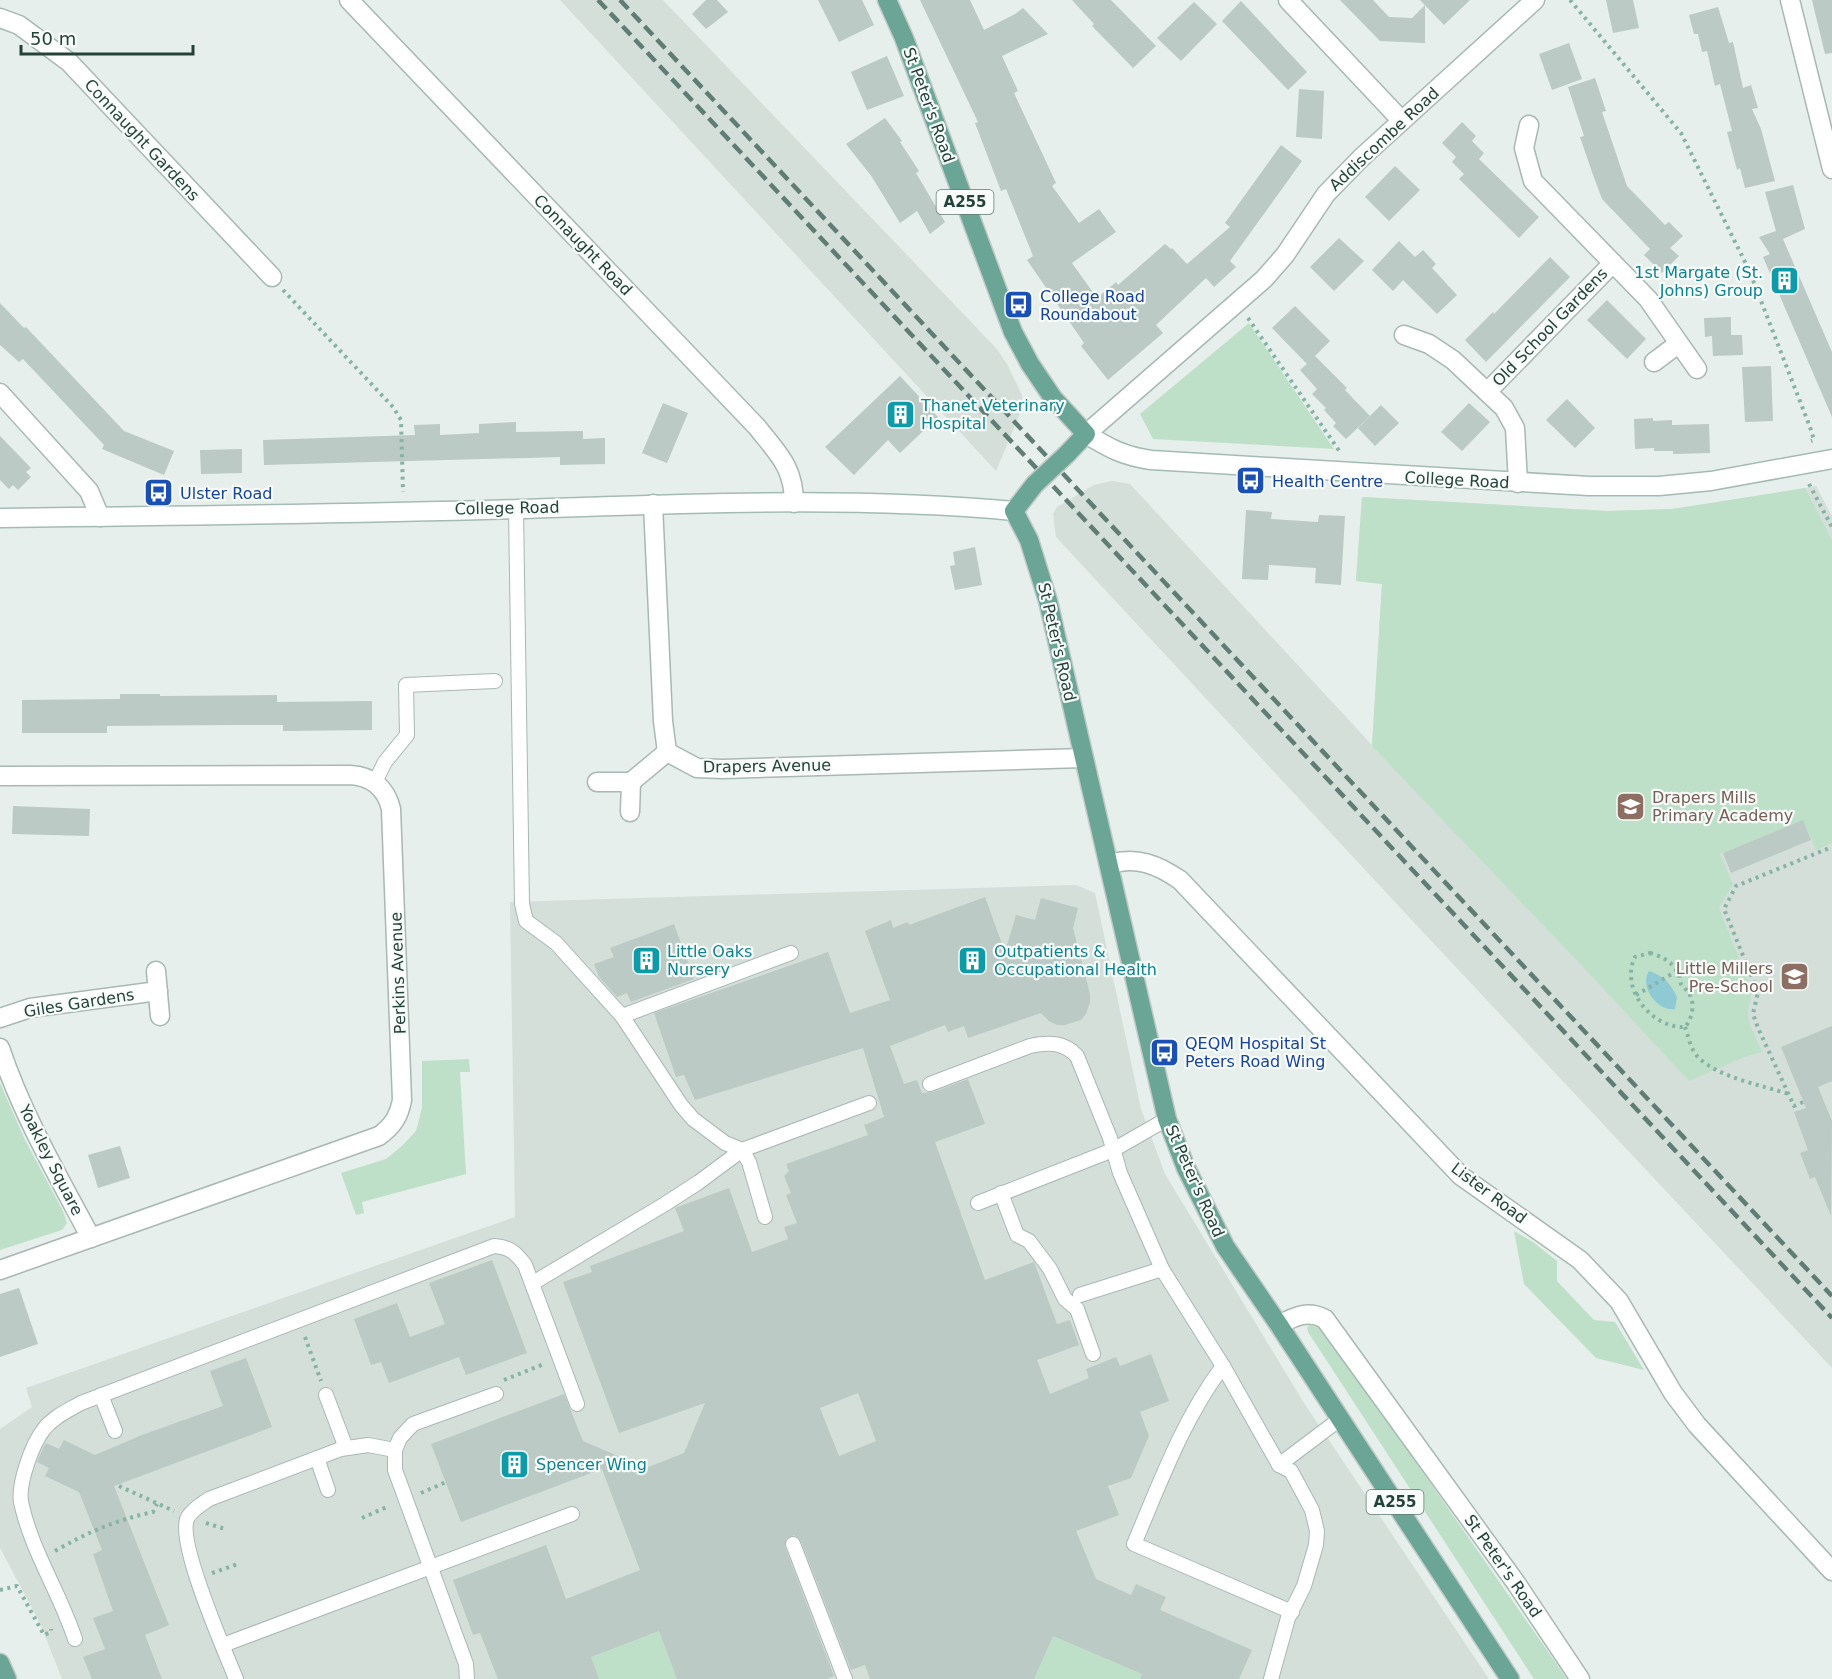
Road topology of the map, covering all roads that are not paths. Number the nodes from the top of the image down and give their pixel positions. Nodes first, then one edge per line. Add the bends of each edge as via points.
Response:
1 (349, 0) edge
2 (887, 0) edge
3 (1287, 0) edge
4 (1535, 0) edge
5 (1790, 0) edge
6 (0, 18) edge
7 (1402, 122) junction
8 (1529, 125) dead end
9 (1832, 169) edge
10 (1612, 262) junction
11 (272, 277) road end
12 (1404, 335) dead end
13 (1678, 344) junction
14 (1654, 362) dead end
15 (1697, 369) dead end
16 (1488, 392) junction
17 (0, 393) edge
18 (1086, 434) junction
19 (1832, 460) edge
20 (1518, 483) junction
21 (794, 503) junction
22 (653, 504) junction
23 (516, 509) junction
24 (1014, 511) junction
25 (100, 517) junction
26 (0, 518) edge
27 (495, 681) dead end
28 (667, 752) junction
29 (1083, 758) junction
30 (0, 776) edge
31 (375, 782) junction
32 (597, 782) dead end
33 (631, 782) junction
34 (630, 812) dead end
35 (1110, 864) junction
36 (791, 953) dead end
37 (156, 971) dead end
38 (158, 990) junction
39 (160, 1016) dead end
40 (622, 1016) junction
41 (0, 1018) edge
42 (0, 1048) edge
43 (930, 1084) dead end
44 (869, 1103) dead end
45 (1167, 1119) junction
46 (742, 1150) junction
47 (1113, 1150) junction
48 (1001, 1193) junction
49 (978, 1203) dead end
50 (765, 1217) dead end
51 (91, 1238) junction
52 (1162, 1269) junction
53 (0, 1270) edge
54 (533, 1283) junction
55 (1080, 1295) dead end
56 (1279, 1325) junction
57 (1093, 1354) dead end
58 (1223, 1366) junction
59 (496, 1394) road end
60 (101, 1395) junction
61 (326, 1395) road end
62 (577, 1404) dead end
63 (1340, 1419) junction
64 (114, 1431) dead end
65 (346, 1448) junction
66 (395, 1450) junction
67 (317, 1458) junction
68 (1279, 1465) junction
69 (328, 1490) dead end
70 (572, 1514) dead end
71 (793, 1544) dead end
72 (430, 1567) junction
73 (1832, 1571) edge
74 (1292, 1612) junction
75 (75, 1639) dead end
76 (222, 1645) junction
77 (236, 1679) edge
78 (467, 1679) edge
79 (845, 1679) edge
80 (1271, 1679) edge
81 (1509, 1679) edge
82 (1580, 1679) edge

1 - 21 street, Connaught Road via 757,427 786,464 794,485
2 - 18 main road, St Peter's Road / A255 via 1013,332 1053,398
3 - 7 street
4 - 7 street, Addiscombe Road
5 - 9 street
6 - 11 street, Connaught Gardens via 19,25 69,62
7 - 18 street, Addiscombe Road via 1326,194 1264,279
8 - 10 street, Old School Gardens via 1524,148 1533,181
10 - 13 street, Old School Gardens via 1648,299
10 - 16 street, Old School Gardens
12 - 16 street, Old School Gardens via 1430,344
13 - 14 street
13 - 15 street, Old School Gardens
16 - 20 street, Old School Gardens via 1504,408 1515,428
17 - 25 street via 89,491
18 - 20 street, College Road via 1115,452 1140,459
18 - 24 main road, bridge via 1035,484
19 - 20 street, College Road via 1659,486
21 - 22 street, College Road
21 - 24 street, College Road
22 - 23 street, College Road
22 - 28 street
23 - 25 street, College Road
23 - 40 lane via 522,904 526,921 556,943
24 - 29 main road, St Peter's Road / A255 via 1029,540 1043,584
25 - 26 street, College Road
27 - 31 lane via 406,685 407,735
28 - 29 street, Drapers Avenue via 697,768 723,769
28 - 33 street
29 - 35 main road, St Peter's Road / A255
30 - 31 street via 359,775
31 - 51 street, Perkins Avenue via 391,809 402,1100 394,1122 379,1136
32 - 33 street
33 - 34 street
35 - 45 main road, St Peter's Road / A255
35 - 73 street, Lister Road via 1141,861 1180,880 1461,1176 1580,1260 1619,1301 1673,1393 1697,1425
36 - 40 lane
37 - 38 street, Giles Gardens
38 - 39 street, Giles Gardens
38 - 41 street, Giles Gardens via 30,1008
40 - 46 lane via 681,1105 707,1131
42 - 51 street, Yoakley Square via 39,1139
43 - 47 lane via 1045,1042 1069,1048 1077,1056
44 - 46 lane
45 - 47 lane
45 - 56 main road, St Peter's Road / A255 via 1186,1168 1225,1246
46 - 50 lane
46 - 54 lane via 666,1204
47 - 48 lane
47 - 52 lane
48 - 49 lane
48 - 57 lane via 1017,1234 1029,1241 1050,1269 1065,1299 1077,1309
51 - 53 street, Perkins Avenue
52 - 55 lane
52 - 58 lane
54 - 60 lane via 516,1253 494,1246
54 - 62 lane
56 - 63 main road, St Peter's Road / A255
56 - 82 street, St Peter's Road via 1302,1315 1325,1319 1516,1583
58 - 68 lane
58 - 74 lane via 1198,1403 1134,1544
59 - 66 lane via 413,1424 400,1437
60 - 64 lane
60 - 75 lane via 60,1415 44,1428 24,1474 21,1500 28,1527
61 - 65 lane
63 - 68 lane
63 - 81 main road, St Peter's Road / A255
65 - 66 lane via 368,1445
65 - 67 lane
66 - 72 lane via 395,1470
67 - 69 lane
67 - 76 lane via 209,1499 187,1517 190,1559
68 - 74 lane via 1291,1471 1312,1510 1317,1530 1303,1562 1304,1586
70 - 72 lane
71 - 79 lane
72 - 76 lane
72 - 78 lane via 466,1664
74 - 80 lane
76 - 77 lane

